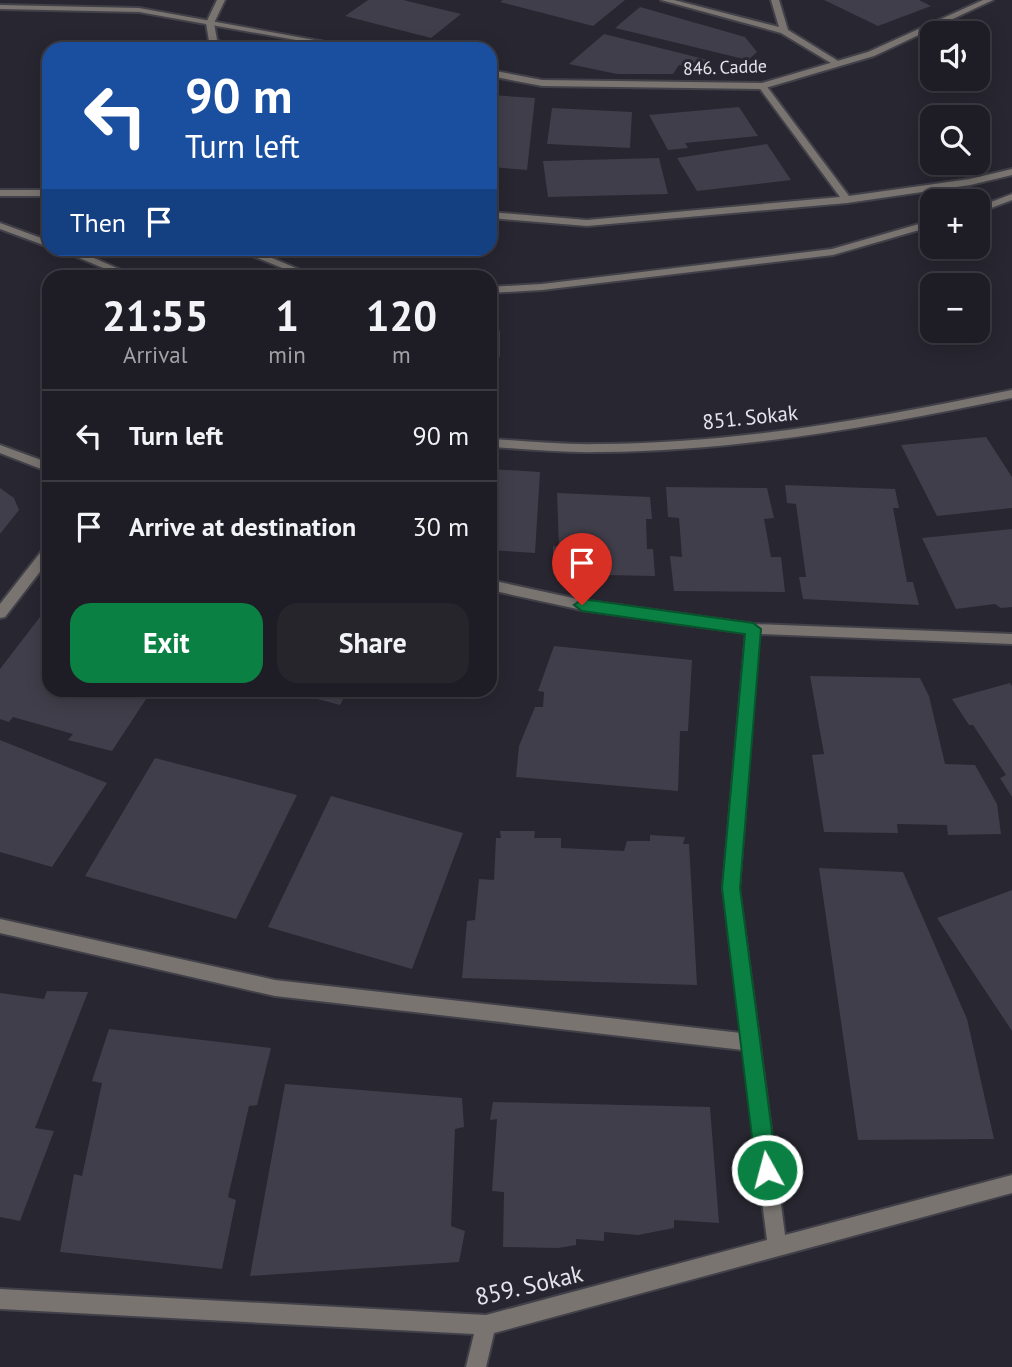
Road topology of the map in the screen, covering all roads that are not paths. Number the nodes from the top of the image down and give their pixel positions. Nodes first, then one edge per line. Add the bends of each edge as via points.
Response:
1 (221, 0) edge
2 (665, 0) edge
3 (775, 0) edge
4 (989, 0) edge
5 (0, 7) edge
6 (210, 23) junction
7 (784, 31) junction
8 (215, 42) edge
9 (320, 42) edge
10 (839, 64) junction
11 (497, 75) edge
12 (762, 86) junction
13 (1012, 172) edge
14 (0, 193) edge
15 (42, 193) edge
16 (1012, 197) edge
17 (847, 200) junction
18 (990, 205) edge
19 (497, 216) edge
20 (0, 226) edge
21 (920, 227) edge
22 (42, 241) edge
23 (81, 256) edge
24 (258, 256) edge
25 (115, 270) edge
26 (293, 270) edge
27 (497, 290) edge
28 (1012, 394) edge
29 (497, 443) edge
30 (0, 449) edge
31 (42, 465) edge
32 (42, 560) edge
33 (497, 587) edge
34 (0, 613) edge
35 (753, 629) junction
36 (1012, 639) edge
37 (0, 926) edge
38 (750, 1042) junction
39 (1012, 1184) edge
40 (777, 1247) junction
41 (0, 1299) edge
42 (486, 1325) junction
43 (477, 1367) edge

1 - 6 street
2 - 7 street
3 - 7 street
4 - 10 street, 846. Cadde
5 - 6 street via 139,10
6 - 8 street
6 - 9 street
7 - 10 street
10 - 12 street, 846. Cadde
11 - 12 street, 846. Cadde via 542,83
12 - 17 street
13 - 17 street via 970,183
14 - 15 street
16 - 18 street
17 - 19 street via 587,223
20 - 22 street
21 - 27 street via 833,252
23 - 25 street
24 - 26 street
28 - 29 street, 851. Sokak via 902,418 737,442 615,448
30 - 31 street
32 - 34 street
33 - 35 street via 582,605
35 - 36 street
35 - 38 street via 731,888
37 - 38 street via 275,988
38 - 40 street
39 - 40 street, 859. Sokak
40 - 42 street, 859. Sokak
41 - 42 street, 859. Sokak
42 - 43 street

